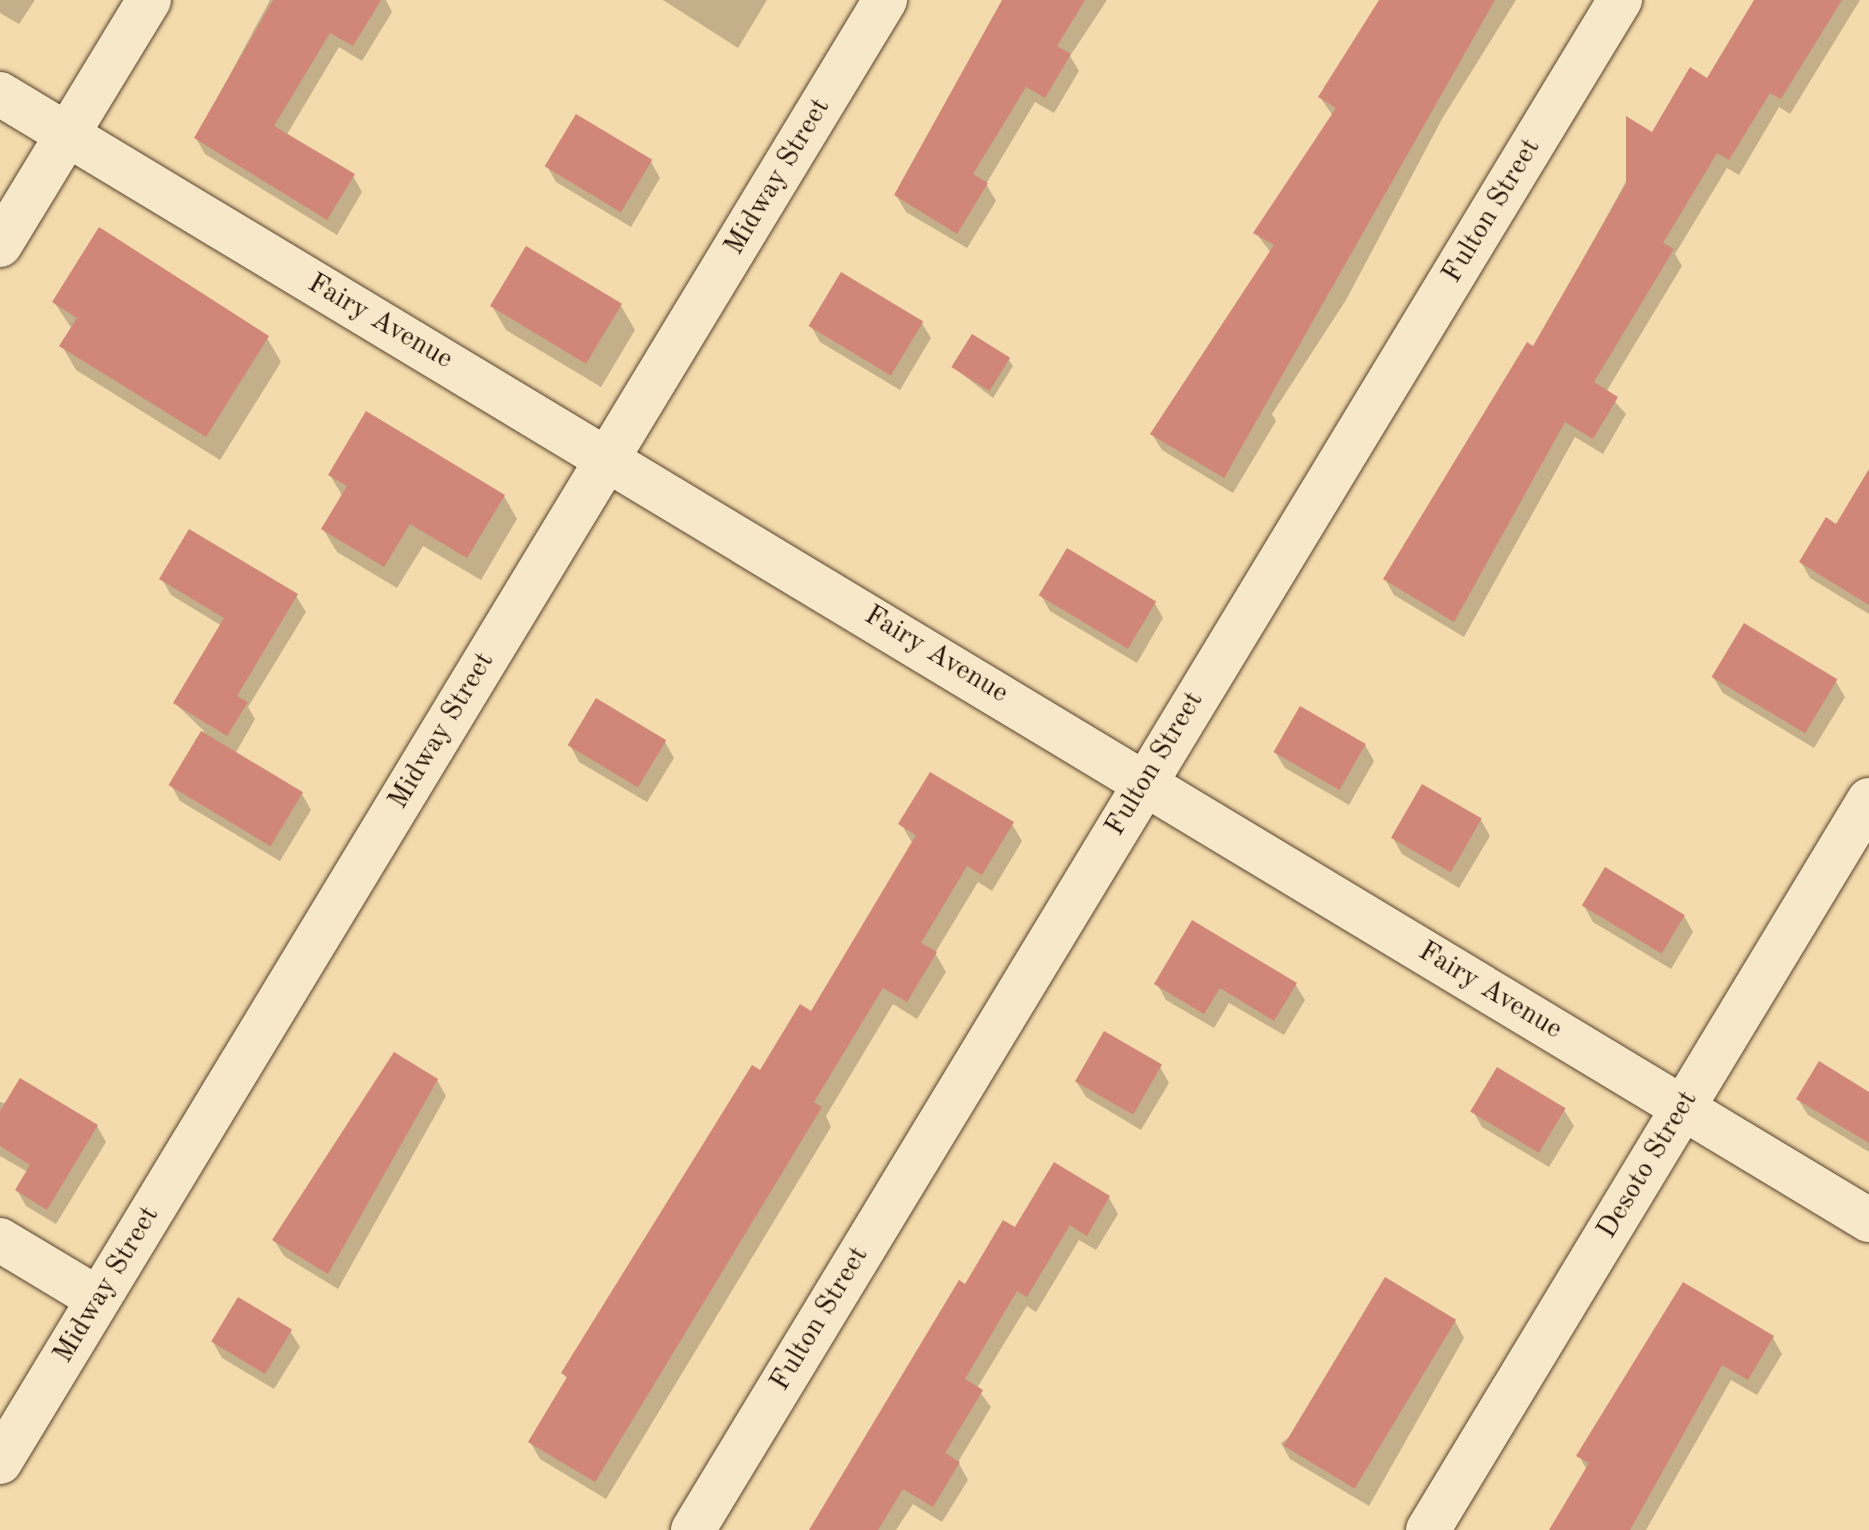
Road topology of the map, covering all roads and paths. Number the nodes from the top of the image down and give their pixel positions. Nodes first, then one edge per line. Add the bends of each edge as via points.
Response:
1 (149, 0) edge
2 (885, 0) edge
3 (1620, 0) edge
4 (0, 94) edge
5 (67, 135) junction
6 (0, 245) edge
7 (608, 458) junction
8 (1145, 780) junction
9 (1869, 800) edge
10 (1682, 1109) junction
11 (1869, 1220) edge
12 (0, 1240) edge
13 (98, 1299) junction
14 (0, 1462) edge
15 (693, 1530) edge
16 (1428, 1530) edge

1 - 5 street
2 - 7 street, Midway Street
3 - 8 street, Fulton Street
4 - 5 street, Fairy Avenue
5 - 6 street
5 - 7 street, Fairy Avenue
7 - 8 street, Fairy Avenue
7 - 13 street, Midway Street
8 - 10 street, Fairy Avenue
8 - 15 street, Fulton Street
9 - 10 street, Desoto Street
10 - 11 street, Fairy Avenue
10 - 16 street, Desoto Street
12 - 13 street
13 - 14 street, Midway Street

